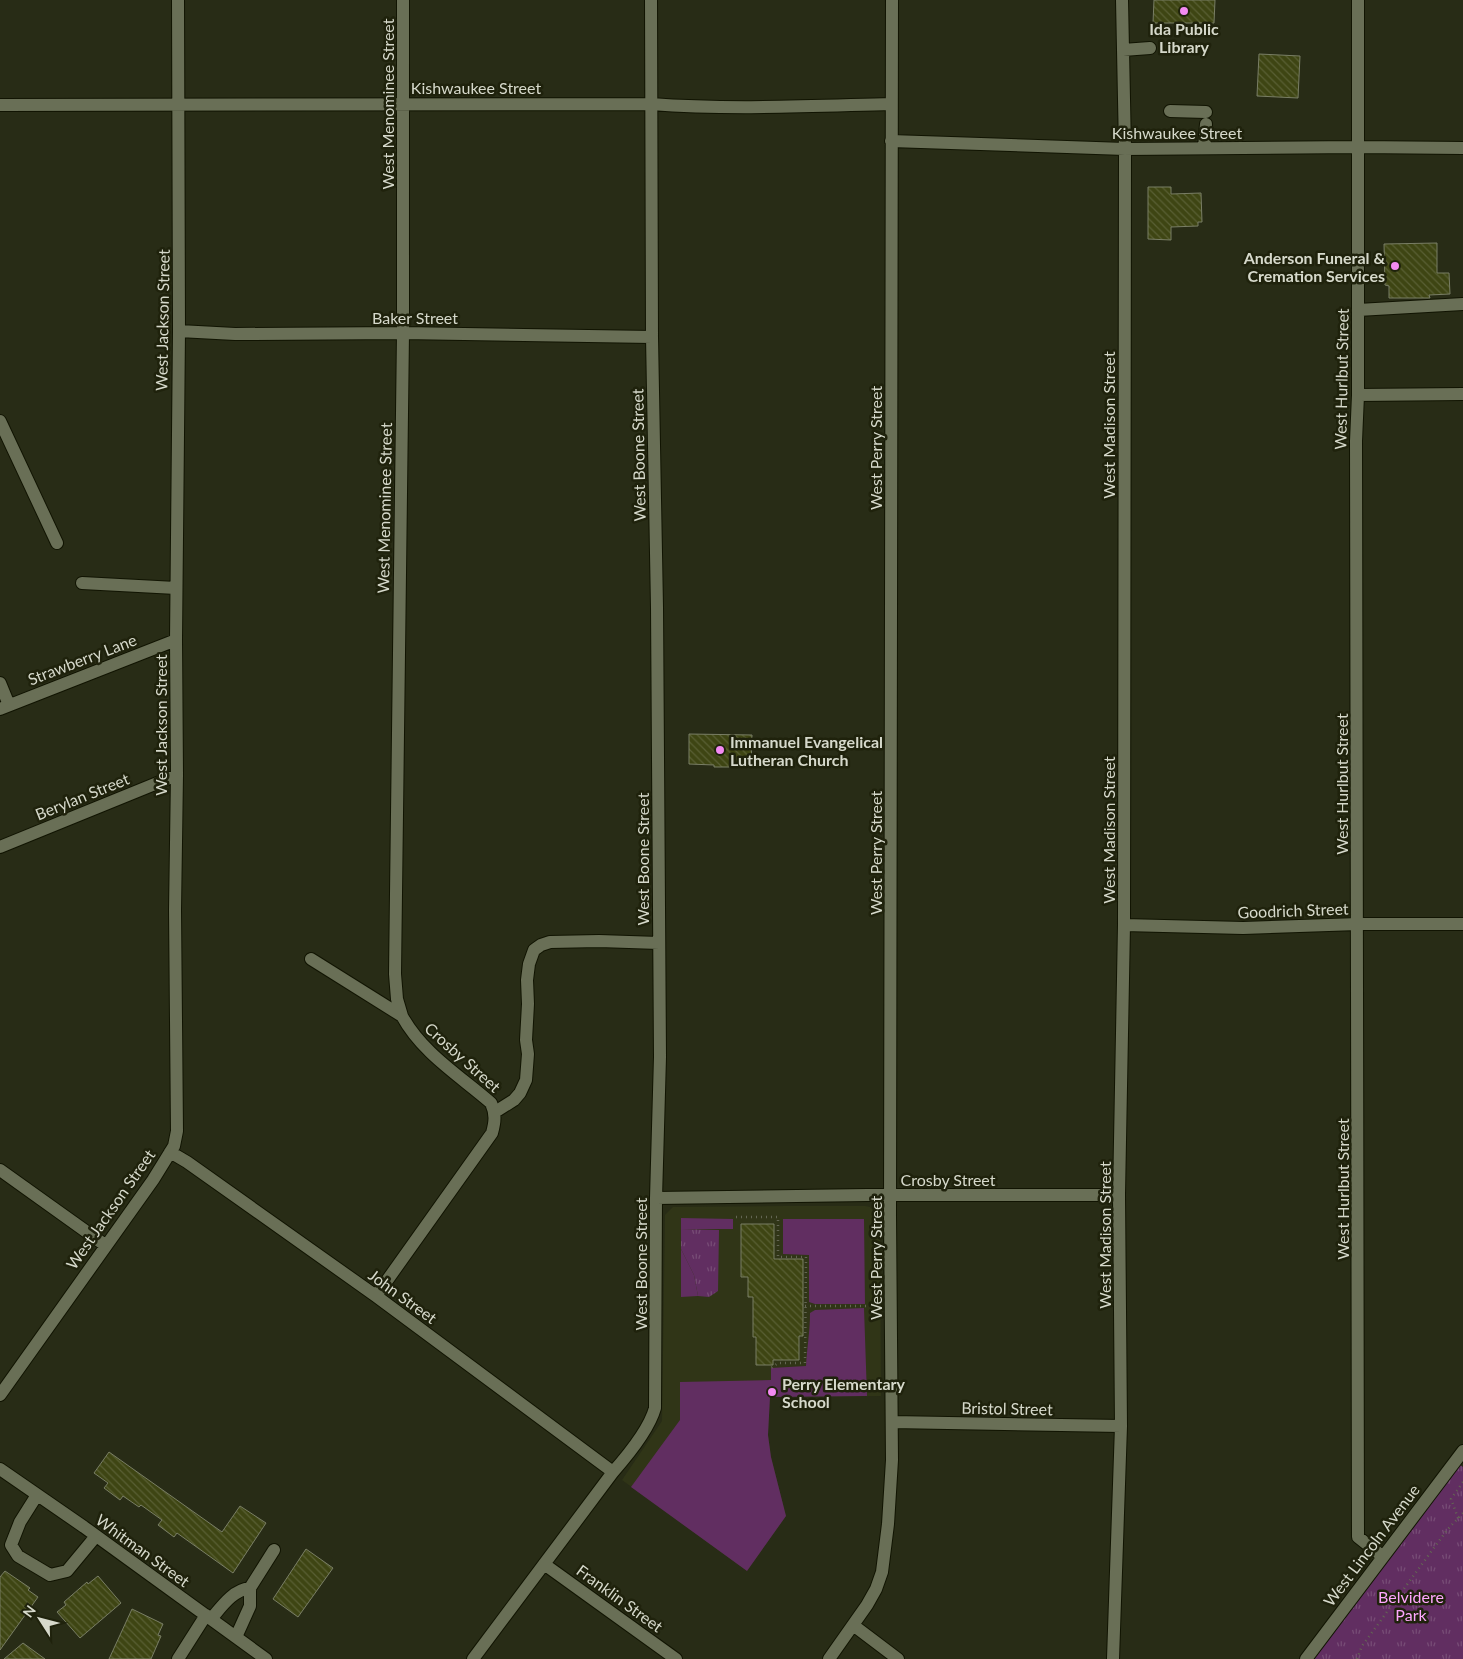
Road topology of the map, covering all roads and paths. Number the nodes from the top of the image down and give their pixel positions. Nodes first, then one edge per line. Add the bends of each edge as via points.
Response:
1 (178, 0) edge
2 (403, 0) edge
3 (651, 0) edge
4 (892, 0) edge
5 (1122, 0) edge
6 (1358, 0) edge
7 (1150, 48) dead end
8 (1123, 50) junction
9 (403, 103) junction
10 (179, 104) junction
11 (651, 104) junction
12 (891, 104) junction
13 (0, 105) edge
14 (1170, 111) dead end
15 (891, 141) junction
16 (1358, 147) junction
17 (1204, 148) junction
18 (1463, 148) edge
19 (1125, 149) junction
20 (1463, 304) edge
21 (1358, 310) junction
22 (178, 331) junction
23 (402, 333) junction
24 (652, 337) junction
25 (1463, 394) edge
26 (1358, 395) junction
27 (0, 421) edge
28 (57, 543) dead end
29 (82, 583) dead end
30 (176, 588) junction
31 (176, 640) junction
32 (0, 683) edge
33 (4, 707) edge
34 (177, 775) junction
35 (0, 847) edge
36 (1358, 924) junction
37 (1463, 924) edge
38 (1124, 926) junction
39 (659, 943) junction
40 (311, 959) dead end
41 (402, 1016) junction
42 (495, 1112) junction
43 (170, 1152) junction
44 (0, 1170) edge
45 (1120, 1195) junction
46 (890, 1196) junction
47 (656, 1198) junction
48 (736, 1217) dead end
49 (105, 1245) junction
50 (376, 1296) junction
51 (806, 1306) junction
52 (867, 1306) dead end
53 (771, 1368) dead end
54 (0, 1395) edge
55 (892, 1422) junction
56 (1121, 1426) junction
57 (1463, 1451) edge
58 (0, 1470) edge
59 (613, 1472) junction
60 (1463, 1482) edge
61 (37, 1495) junction
62 (1463, 1512) edge
63 (1458, 1518) junction
64 (96, 1536) junction
65 (274, 1550) dead end
66 (1382, 1556) junction
67 (544, 1564) junction
68 (250, 1588) junction
69 (208, 1617) junction
70 (853, 1625) junction
71 (236, 1637) junction
72 (178, 1659) edge
73 (266, 1659) edge
74 (473, 1659) edge
75 (676, 1659) edge
76 (829, 1659) edge
77 (898, 1659) edge
78 (1113, 1659) edge
79 (1306, 1659) edge
80 (1357, 1659) edge

1 - 10 street, West Jackson Street
2 - 9 street, West Menominee Street
3 - 11 street, West Boone Street
4 - 12 street, West Perry Street
5 - 8 street, West Madison Street
6 - 16 street, West Hurlbut Street
7 - 8 street
8 - 19 street, West Madison Street
9 - 10 street, Kishwaukee Street
9 - 11 street, Kishwaukee Street
9 - 23 street, West Menominee Street
10 - 13 street, Kishwaukee Street
10 - 22 street, West Jackson Street
11 - 12 street, Kishwaukee Street via 794,107
11 - 24 street, West Boone Street
12 - 15 street, West Perry Street
14 - 17 street via 1206,118
15 - 19 street, Kishwaukee Street
15 - 46 street, West Perry Street
16 - 17 street, Kishwaukee Street
16 - 18 street, Kishwaukee Street
16 - 21 street, West Hurlbut Street
17 - 19 street, Kishwaukee Street
19 - 38 street, West Madison Street
20 - 21 street
21 - 26 street, West Hurlbut Street
22 - 23 street, Baker Street
22 - 30 street, West Jackson Street
23 - 24 street, Baker Street
23 - 41 street, West Menominee Street via 395,974
24 - 39 street, West Boone Street
25 - 26 street
26 - 36 street, West Hurlbut Street
27 - 28 street
29 - 30 street
30 - 31 street, West Jackson Street
31 - 33 street, Strawberry Lane
31 - 34 street, West Jackson Street
32 - 33 street
34 - 35 street, Berylan Street
34 - 43 street, West Jackson Street via 177,1131
36 - 37 street, Goodrich Street
36 - 38 street, Goodrich Street via 1244,928
36 - 66 street, West Hurlbut Street via 1358,1537
38 - 45 street, West Madison Street
39 - 42 street via 550,942 534,950 526,980 526,1080 514,1100
39 - 47 street, West Boone Street
40 - 41 street, Crosby Street
41 - 42 street, Crosby Street via 422,1045 491,1103
42 - 50 street via 492,1133
43 - 49 street, West Jackson Street
43 - 50 street, John Street
44 - 49 street
45 - 46 street, Crosby Street
45 - 56 street, West Madison Street
46 - 47 street, Crosby Street
46 - 55 street, West Perry Street
47 - 59 street, West Boone Street via 655,1408 648,1425
48 - 51 path via 778,1217 778,1257 806,1257
49 - 54 street, West Jackson Street
50 - 59 street, John Street
51 - 52 path
51 - 53 path via 805,1363 778,1363
55 - 56 street, Bristol Street
55 - 70 street, West Perry Street via 888,1524 882,1572
56 - 78 street, West Madison Street
57 - 66 street, West Lincoln Avenue
58 - 61 street, Whitman Street
59 - 67 street, West Boone Street
60 - 63 path via 1451,1500
61 - 64 street, Whitman Street
61 - 64 street via 20,1522 11,1545 18,1556 50,1575 67,1571
62 - 63 path
63 - 80 path via 1362,1646
64 - 69 street, Whitman Street
65 - 68 street
66 - 79 street, West Lincoln Avenue
67 - 74 street, West Boone Street
67 - 75 street, Franklin Street
68 - 69 street via 241,1589
68 - 71 street via 250,1606
69 - 71 street, Whitman Street
69 - 72 street
70 - 76 street, West Perry Street
70 - 77 street
71 - 73 street, Whitman Street

